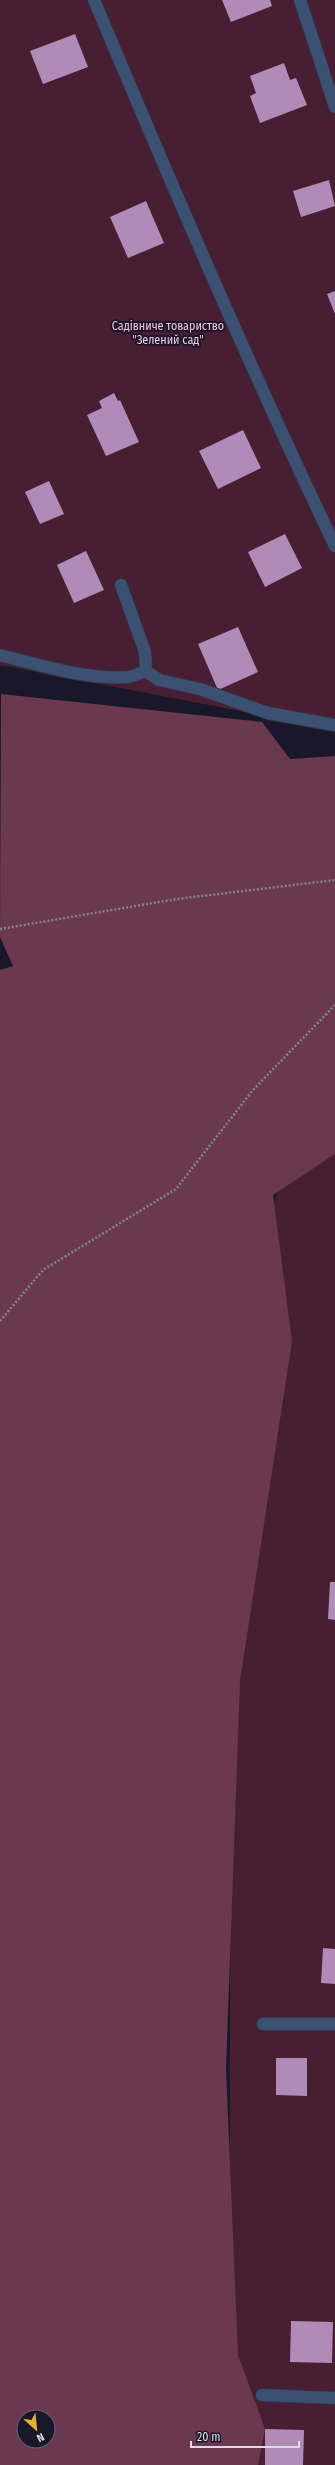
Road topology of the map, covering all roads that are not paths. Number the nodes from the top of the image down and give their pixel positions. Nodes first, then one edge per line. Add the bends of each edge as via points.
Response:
1 (94, 0) edge
2 (300, 0) edge
3 (335, 106) edge
4 (335, 546) edge
5 (121, 585) dead end
6 (0, 655) edge
7 (146, 671) junction
8 (335, 725) edge
9 (263, 2024) dead end
10 (335, 2024) edge
11 (262, 2395) dead end
12 (335, 2398) edge

1 - 4 street via 178,198
2 - 3 street
5 - 7 street via 145,652
6 - 7 street via 93,675 129,677
7 - 8 street via 159,680 200,689 268,713
9 - 10 street
11 - 12 street

